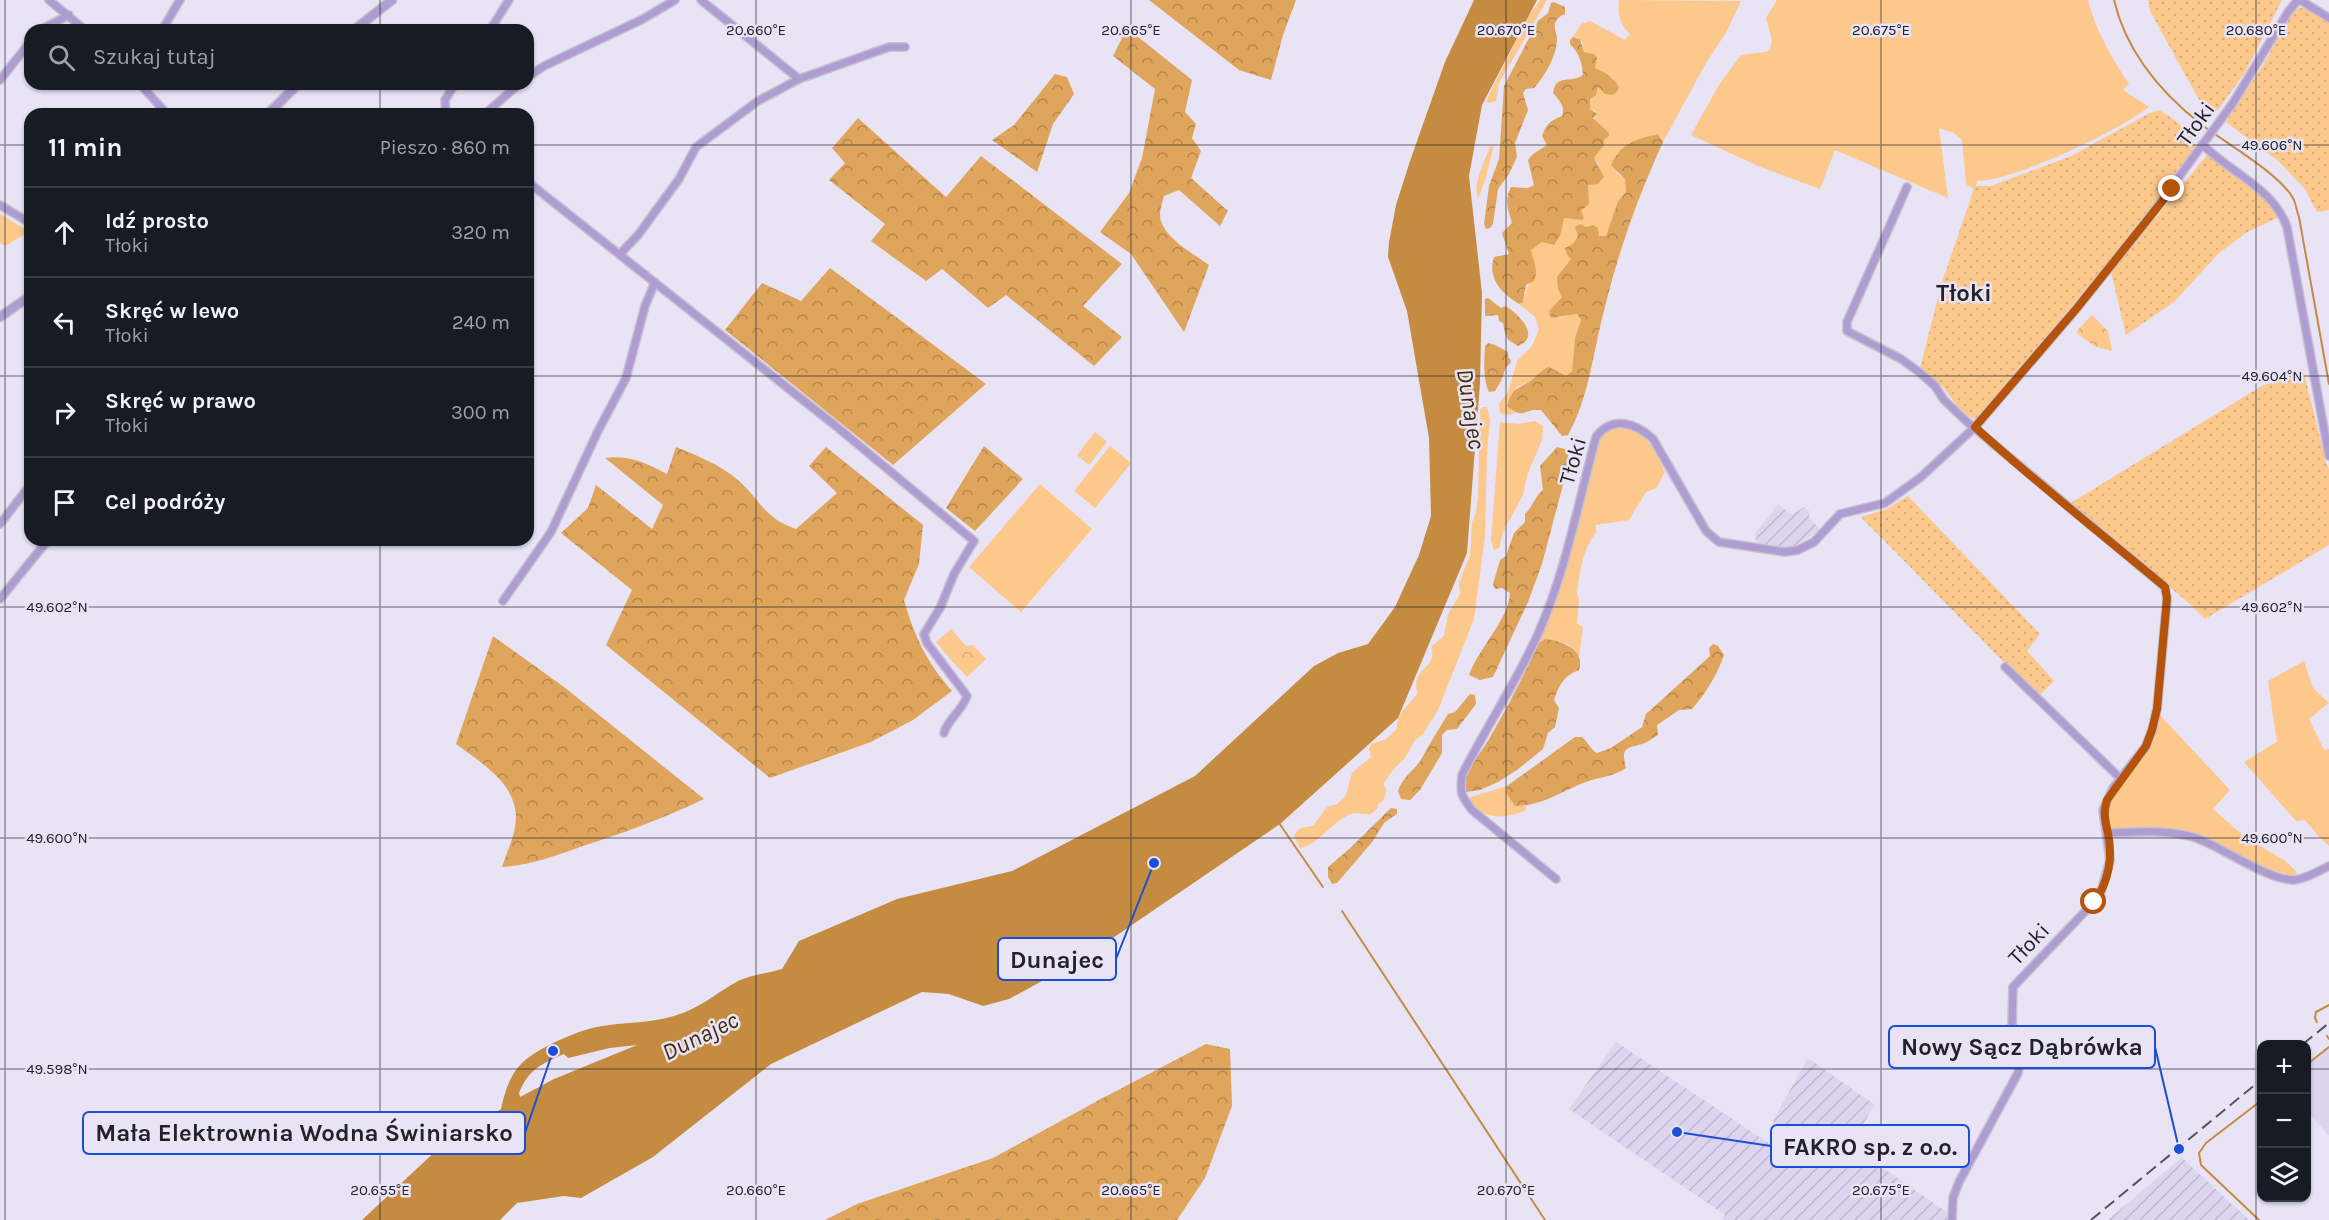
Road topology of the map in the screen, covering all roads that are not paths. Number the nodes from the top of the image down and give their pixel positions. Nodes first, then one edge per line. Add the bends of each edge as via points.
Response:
1 (49, 0) edge
2 (180, 0) edge
3 (392, 0) edge
4 (509, 0) edge
5 (675, 0) edge
6 (701, 0) edge
7 (2299, 0) edge
8 (69, 15) junction
9 (2329, 18) edge
10 (51, 24) edge
11 (79, 24) edge
12 (166, 24) edge
13 (362, 24) edge
14 (494, 24) edge
15 (905, 47) dead end
16 (24, 50) edge
17 (534, 73) edge
18 (0, 80) edge
19 (799, 80) junction
20 (145, 90) edge
21 (292, 90) edge
22 (451, 90) edge
23 (512, 90) edge
24 (162, 108) edge
25 (274, 108) edge
26 (446, 108) edge
27 (492, 108) edge
28 (2205, 143) junction
29 (534, 187) edge
30 (1907, 187) dead end
31 (0, 205) edge
32 (24, 219) edge
33 (620, 254) junction
34 (655, 282) junction
35 (24, 300) edge
36 (0, 317) edge
37 (1975, 427) junction
38 (2329, 456) edge
39 (24, 493) edge
40 (0, 524) edge
41 (43, 546) edge
42 (0, 599) edge
43 (503, 601) dead end
44 (2005, 667) dead end
45 (944, 733) dead end
46 (2120, 778) junction
47 (2108, 833) junction
48 (2329, 866) edge
49 (1556, 879) dead end
50 (1952, 1220) edge

1 - 8 street
2 - 12 street
3 - 13 street
4 - 14 street
5 - 17 street
6 - 19 street
7 - 9 street
7 - 28 street, Tłoki
8 - 10 street
8 - 11 street
15 - 19 street via 889,47
16 - 18 street
19 - 33 street via 758,101 696,147 679,179
20 - 24 street
21 - 25 street
22 - 26 street
23 - 27 street
28 - 37 street, Tłoki via 2133,239
28 - 38 street via 2282,213
29 - 33 street
30 - 37 street, Tłoki via 1847,322 1847,331 1919,372
31 - 32 street
33 - 34 street
34 - 43 street via 626,378 551,532
34 - 45 street via 974,541 924,634 967,696
35 - 36 street
37 - 46 street, Tłoki via 2165,587 2157,709 2146,746
37 - 49 street, Tłoki via 1896,496 1840,514 1814,542 1785,552 1719,542 1706,531 1653,439 1625,422 1601,431 1596,437 1550,604 1513,685 1462,775 1462,798 1472,810
39 - 40 street
41 - 42 street
44 - 46 street
46 - 47 street, Tłoki via 2103,810
47 - 48 street via 2174,833 2197,838 2249,864 2295,880
47 - 50 street, Tłoki via 2110,860 2102,892 2013,987 2012,1026 2020,1066 1959,1182 1953,1198

